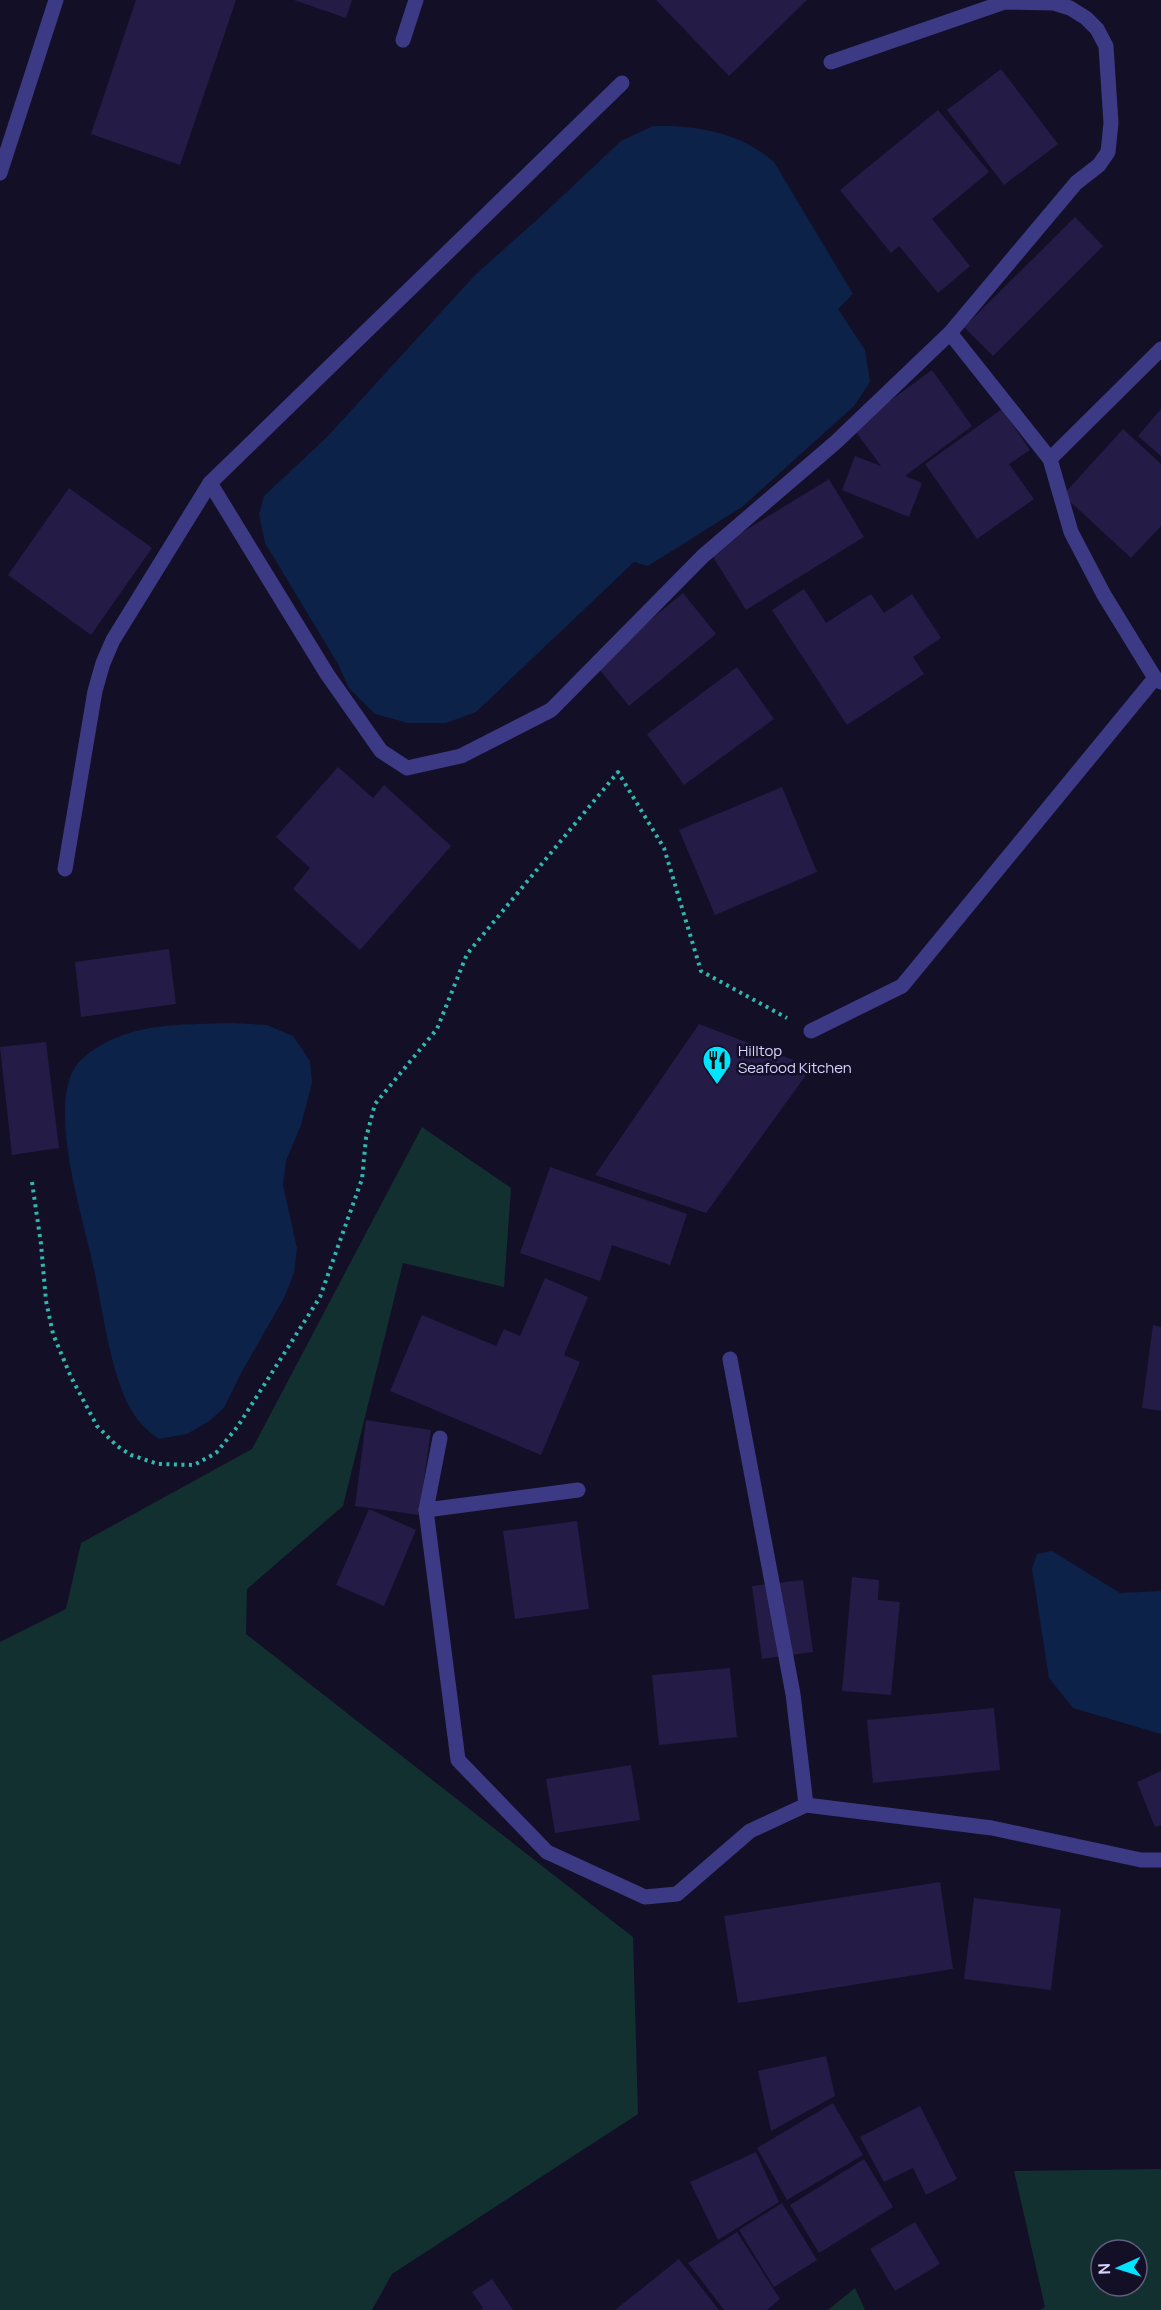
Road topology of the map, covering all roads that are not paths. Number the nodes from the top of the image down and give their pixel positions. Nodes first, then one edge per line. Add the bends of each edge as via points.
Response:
1 (56, 0) edge
2 (416, 0) edge
3 (403, 40) dead end
4 (831, 62) dead end
5 (622, 83) dead end
6 (0, 173) edge
7 (950, 333) junction
8 (1161, 349) edge
9 (1050, 459) junction
10 (210, 483) junction
11 (1158, 680) edge
12 (65, 869) dead end
13 (811, 1031) road end
14 (730, 1359) dead end
15 (440, 1438) dead end
16 (578, 1490) dead end
17 (426, 1510) junction
18 (806, 1804) junction
19 (1161, 1860) edge

1 - 6 street
2 - 3 street
4 - 7 street via 1005,2 1054,3 1070,8 1097,29 1107,46 1111,123 1108,152 1099,165 1076,183
5 - 10 street
7 - 9 street
7 - 10 street via 836,442 703,556 551,710 461,756 406,768 381,751 327,674
8 - 9 street
9 - 11 street via 1071,532 1104,595
10 - 12 street via 113,640 104,663
11 - 13 street via 902,986
14 - 18 street via 793,1694
15 - 17 street
16 - 17 street
17 - 18 street via 458,1760 547,1852 645,1897 676,1894 750,1831
18 - 19 street via 992,1828 1141,1860

